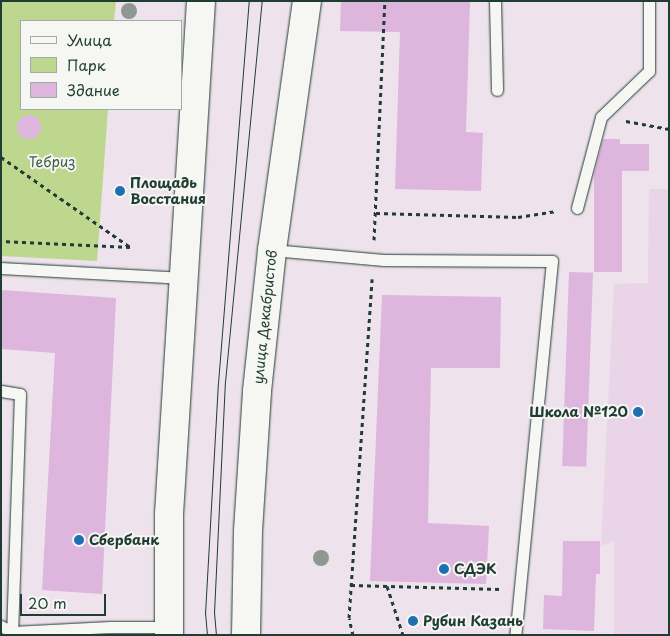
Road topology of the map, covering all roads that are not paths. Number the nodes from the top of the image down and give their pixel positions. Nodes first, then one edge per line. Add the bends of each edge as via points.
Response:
1 (201, 1) edge
2 (307, 1) edge
3 (495, 1) edge
4 (648, 1) edge
5 (497, 90) dead end
6 (577, 208) road end
7 (272, 250) junction
8 (1, 268) edge
9 (185, 278) junction
10 (1, 392) edge
11 (1, 626) edge
12 (169, 631) edge
13 (12, 633) edge
14 (246, 635) edge
15 (515, 635) edge

1 - 9 main road
2 - 7 main road, улица Декабристов
3 - 5 lane
4 - 6 lane via 649,72 601,117
7 - 14 main road, улица Декабристов via 256,392
7 - 15 lane via 373,259 552,262
8 - 9 lane
9 - 12 main road via 169,514
10 - 13 lane via 20,394
11 - 13 lane
12 - 13 lane via 110,627

